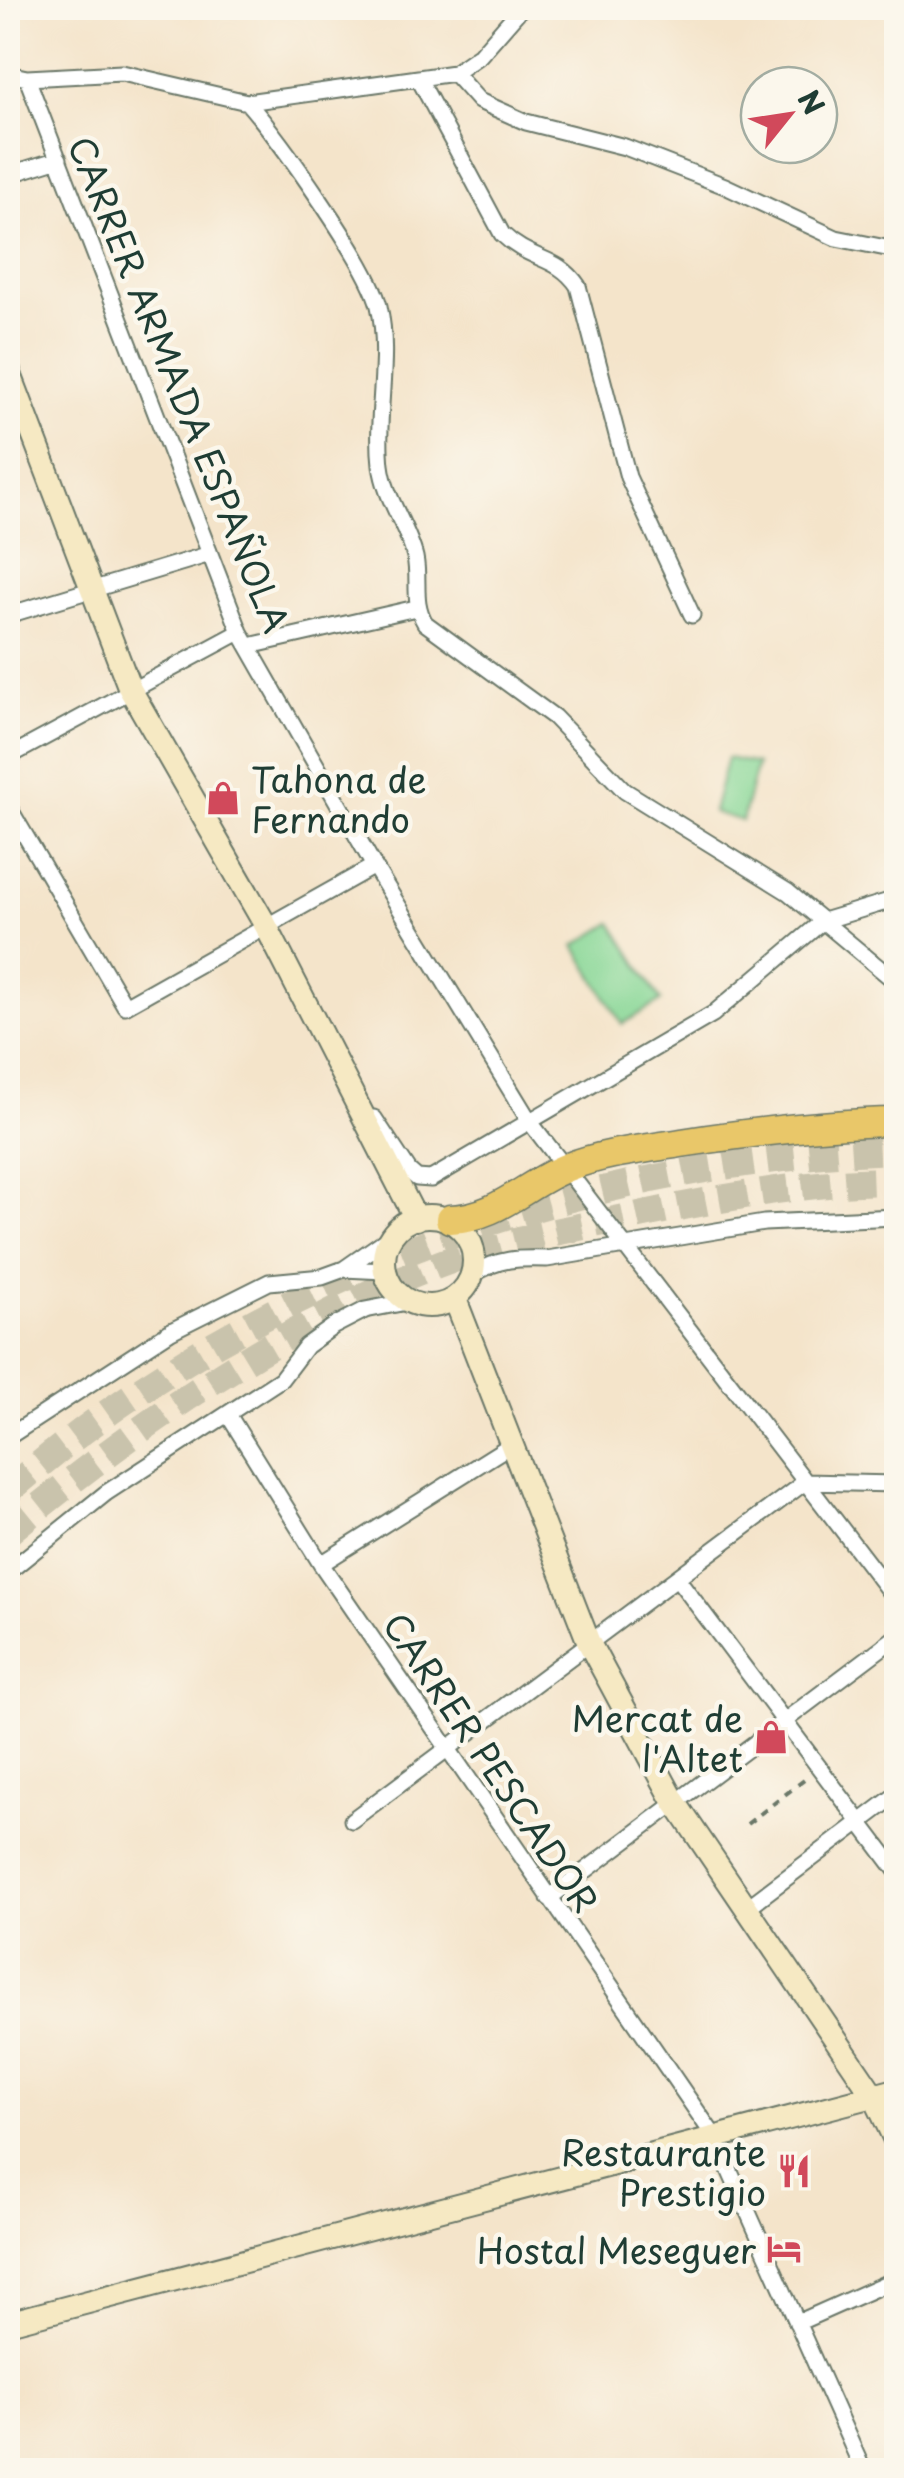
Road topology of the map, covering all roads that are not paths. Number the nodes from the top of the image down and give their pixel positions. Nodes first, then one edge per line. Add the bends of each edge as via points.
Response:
1 (522, 8) edge
2 (454, 72) junction
3 (8, 74) edge
4 (27, 78) junction
5 (419, 79) junction
6 (247, 102) junction
7 (59, 159) junction
8 (8, 175) edge
9 (896, 250) edge
10 (8, 369) edge
11 (210, 554) junction
12 (92, 587) junction
13 (416, 608) junction
14 (8, 615) edge
15 (692, 615) dead end
16 (245, 639) junction
17 (130, 690) junction
18 (8, 757) edge
19 (8, 806) edge
20 (374, 866) junction
21 (896, 899) edge
22 (823, 921) junction
23 (266, 926) junction
24 (896, 982) edge
25 (336, 1060) junction
26 (530, 1122) junction
27 (896, 1122) edge
28 (566, 1168) junction
29 (896, 1216) edge
30 (416, 1219) junction
31 (450, 1219) junction
32 (387, 1239) junction
33 (624, 1244) junction
34 (344, 1268) junction
35 (385, 1271) junction
36 (474, 1274) junction
37 (455, 1298) junction
38 (412, 1302) junction
39 (229, 1416) junction
40 (8, 1437) edge
41 (512, 1444) junction
42 (806, 1482) junction
43 (896, 1484) edge
44 (321, 1564) junction
45 (8, 1572) edge
46 (677, 1578) junction
47 (896, 1600) edge
48 (896, 1637) edge
49 (589, 1643) junction
50 (784, 1721) junction
51 (448, 1749) junction
52 (896, 1795) edge
53 (674, 1801) junction
54 (352, 1820) dead end
55 (860, 1822) junction
56 (896, 1870) edge
57 (549, 1898) junction
58 (744, 1910) junction
59 (885, 2093) edge
60 (714, 2136) junction
61 (896, 2142) edge
62 (896, 2280) edge
63 (8, 2323) edge
64 (797, 2324) junction
65 (863, 2470) edge

1 - 2 street via 480,55
2 - 5 street
2 - 9 street via 479,101 526,122 625,146 836,238
3 - 4 street
4 - 6 street via 122,73
4 - 7 street, CARRER ARMADA ESPAÑOLA
5 - 6 street
5 - 15 street via 502,234 522,254 565,267 578,286 628,477
6 - 13 street via 378,303 381,465 418,570
7 - 8 street
7 - 11 street, CARRER ARMADA ESPAÑOLA
10 - 12 main road
11 - 12 street
11 - 16 street, CARRER ARMADA ESPAÑOLA
12 - 14 street
12 - 17 main road
13 - 16 street
13 - 22 street via 426,623 554,717 625,791 733,854
16 - 17 street
16 - 20 street, CARRER ARMADA ESPAÑOLA
17 - 18 street
17 - 23 main road
19 - 23 street via 125,1006
20 - 23 street
20 - 26 street, CARRER ARMADA ESPAÑOLA
21 - 22 street
22 - 24 street
22 - 26 street via 714,1014
23 - 25 main road
25 - 26 street via 417,1178 431,1179
25 - 30 main road
26 - 28 street, CARRER ARMADA ESPAÑOLA
27 - 28 highway via 747,1133
28 - 31 highway via 498,1209
28 - 33 street, CARRER ARMADA ESPAÑOLA
29 - 33 street via 764,1223
30 - 31 main road
30 - 32 main road
31 - 36 main road via 467,1235
32 - 34 street
32 - 35 main road
33 - 36 street via 547,1260 513,1258
33 - 42 street, CARRER ARMADA ESPAÑOLA
34 - 35 street
34 - 40 street via 243,1293 154,1341
35 - 38 main road
36 - 37 main road
37 - 38 main road via 431,1306
37 - 41 main road
38 - 39 street via 365,1310 334,1326 306,1346 281,1379
39 - 44 street, CARRER PESCADOR
39 - 45 street via 106,1493
41 - 44 street
41 - 49 main road
42 - 43 street
42 - 46 street
42 - 47 street, CARRER ARMADA ESPAÑOLA
44 - 51 street, CARRER PESCADOR
46 - 49 street
46 - 50 street
48 - 50 street
49 - 51 street
49 - 53 main road
50 - 53 street
50 - 55 street
51 - 54 street
51 - 57 street, CARRER PESCADOR
52 - 55 street
53 - 57 street
53 - 58 main road
55 - 56 street
55 - 58 street
57 - 60 street, CARRER PESCADOR
58 - 59 main road
59 - 60 main road
59 - 61 main road
60 - 63 main road
60 - 64 street, CARRER PESCADOR
62 - 64 street
64 - 65 street, CARRER PESCADOR

